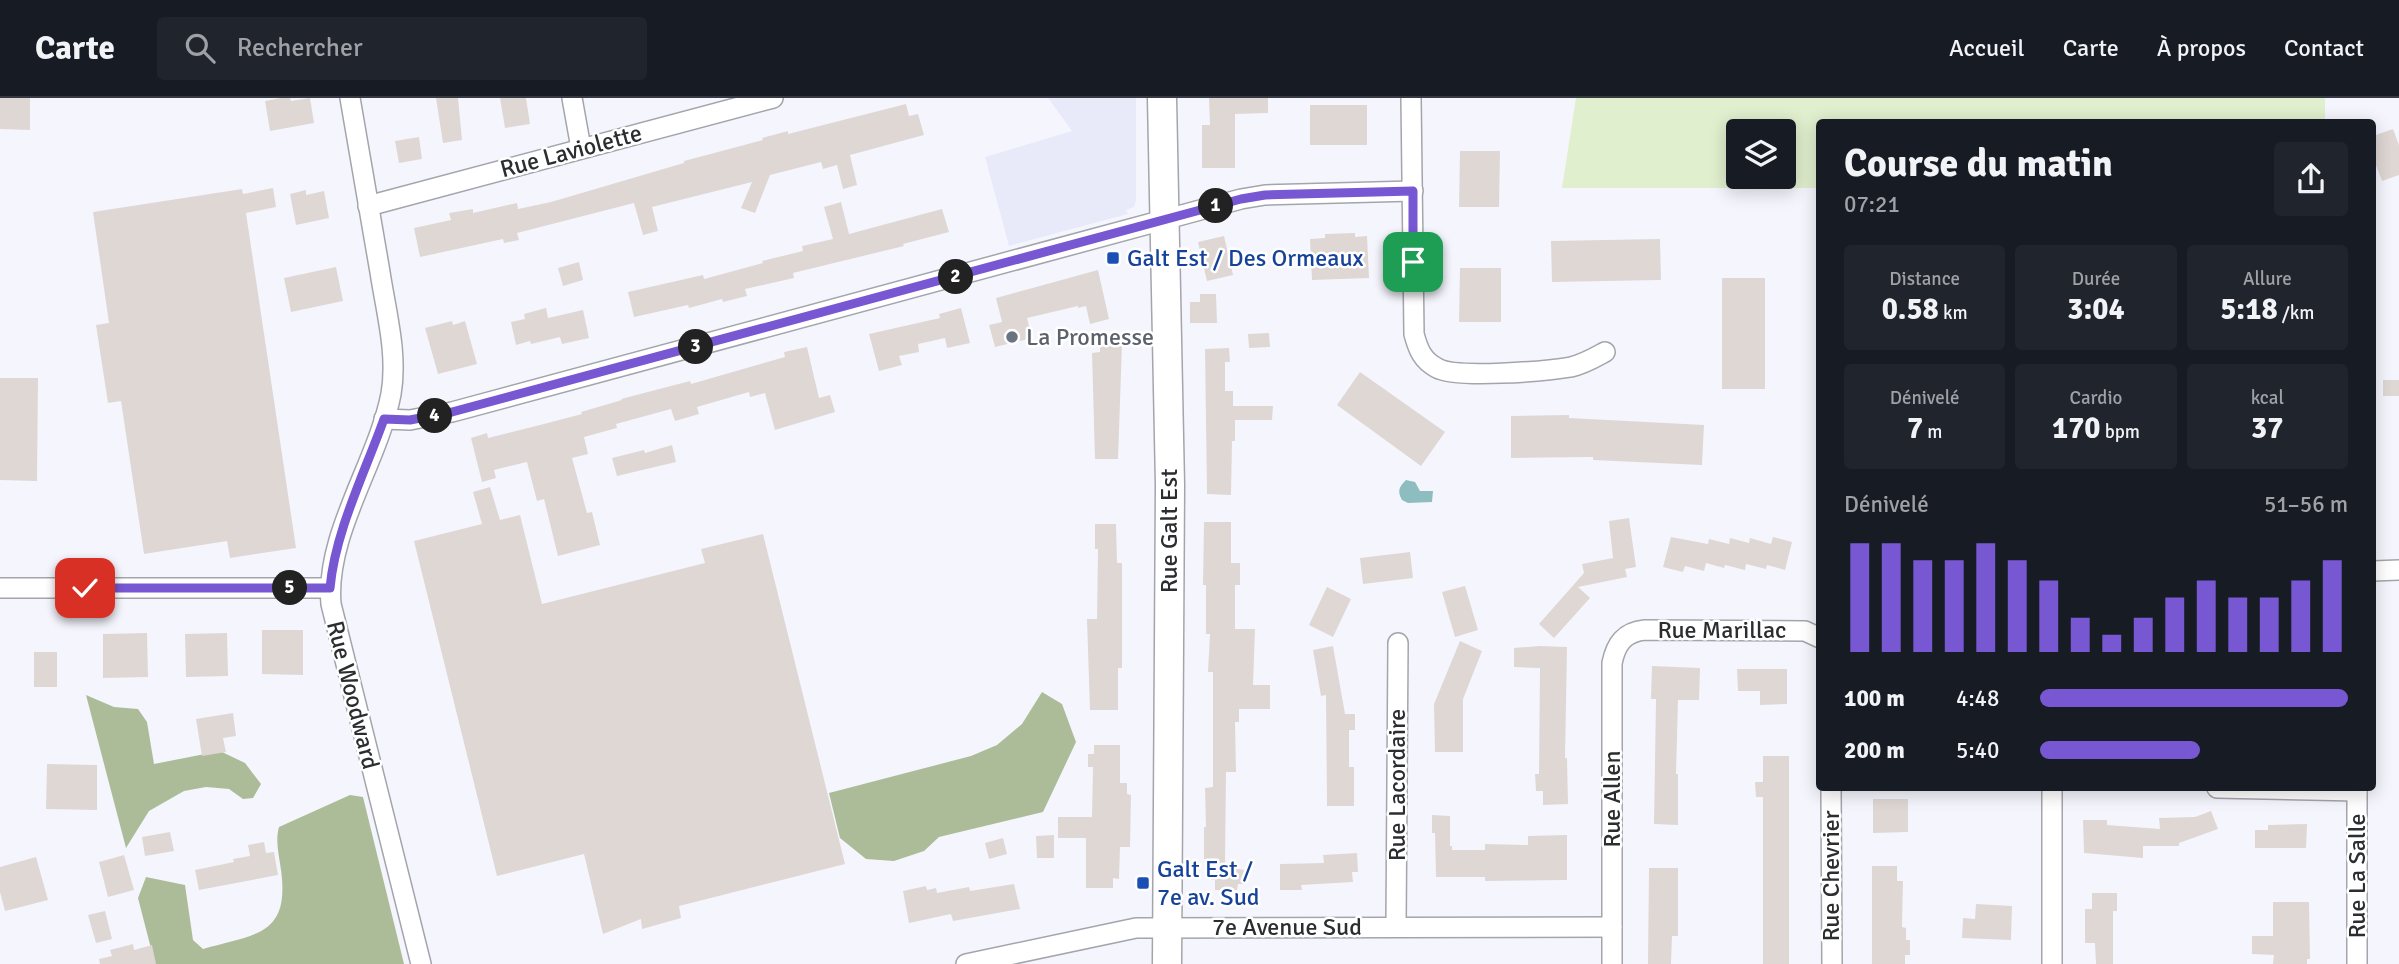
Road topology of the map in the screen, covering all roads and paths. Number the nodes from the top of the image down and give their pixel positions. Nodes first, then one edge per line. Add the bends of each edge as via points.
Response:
1 (350, 98) edge
2 (572, 98) edge
3 (773, 98) edge
4 (1162, 98) edge
5 (1411, 98) edge
6 (581, 148) junction
7 (1413, 191) junction
8 (368, 206) junction
9 (1163, 221) junction
10 (1605, 352) dead end
11 (384, 419) junction
12 (2399, 570) edge
13 (2376, 571) edge
14 (0, 588) edge
15 (330, 588) junction
16 (1816, 636) edge
17 (1623, 637) joint
18 (1398, 643) dead end
19 (1831, 791) edge
20 (2052, 791) edge
21 (2357, 791) edge
22 (1612, 927) junction
23 (1168, 928) junction
24 (1396, 928) junction
25 (421, 964) edge
26 (967, 964) edge
27 (1167, 964) edge
28 (1612, 964) edge
29 (1832, 964) edge
30 (2052, 964) edge
31 (2357, 964) edge

1 - 8 street, Rue Woodward
2 - 6 street
3 - 6 street, Rue Laviolette
4 - 9 main road, Rue Galt Est
5 - 7 street
6 - 8 street, Rue Laviolette
7 - 9 street via 1265,195
7 - 10 street via 1414,334 1424,359 1450,373 1486,372 1573,366
8 - 11 street, Rue Woodward via 391,339 392,382
9 - 11 street via 452,412 410,420
9 - 23 main road, Rue Galt Est via 1170,485
11 - 15 street, Rue Woodward via 347,520
12 - 13 street
14 - 15 street
15 - 25 street, Rue Woodward via 334,621
16 - 17 street, Rue Marillac via 1805,631 1658,630 1634,631
17 - 22 street, Rue Allen via 1612,663
18 - 24 street, Rue Lacordaire
19 - 29 street, Rue Chevrier
20 - 30 street
21 - 31 street, Rue La Salle
22 - 24 street, 7e Avenue Sud
22 - 28 street, Rue Allen
23 - 24 street, 7e Avenue Sud
23 - 26 street, 7e Avenue Sud via 1119,931
23 - 27 main road, Rue Galt Est

